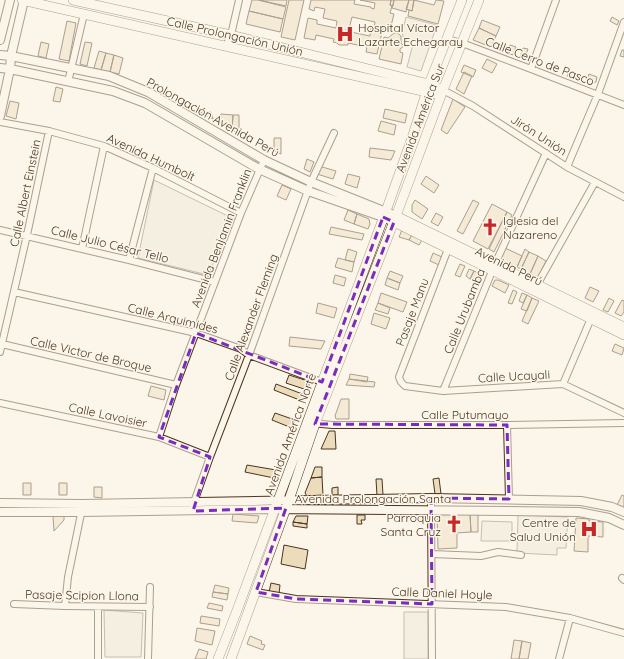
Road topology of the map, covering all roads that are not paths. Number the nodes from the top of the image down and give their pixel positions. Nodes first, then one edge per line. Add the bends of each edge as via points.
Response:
1 (10, 0) edge
2 (23, 0) edge
3 (73, 0) edge
4 (239, 0) edge
5 (462, 0) edge
6 (479, 0) edge
7 (556, 0) edge
8 (101, 3) edge
9 (84, 14) junction
10 (98, 17) junction
11 (624, 22) edge
12 (231, 35) junction
13 (447, 39) junction
14 (0, 40) edge
15 (462, 43) junction
16 (226, 46) junction
17 (0, 56) edge
18 (10, 56) junction
19 (0, 68) edge
20 (10, 69) junction
21 (71, 69) junction
22 (531, 69) junction
23 (68, 82) junction
24 (427, 88) junction
25 (442, 92) junction
26 (598, 94) junction
27 (624, 105) edge
28 (0, 116) edge
29 (0, 122) edge
30 (49, 131) junction
31 (334, 133) dead end
32 (104, 146) junction
33 (546, 153) junction
34 (264, 160) junction
35 (567, 167) junction
36 (153, 168) junction
37 (259, 169) junction
38 (311, 182) junction
39 (595, 182) junction
40 (308, 191) junction
41 (624, 197) edge
42 (241, 213) junction
43 (385, 214) junction
44 (395, 219) junction
45 (0, 230) edge
46 (27, 235) junction
47 (82, 248) junction
48 (448, 249) junction
49 (129, 260) junction
50 (494, 267) junction
51 (215, 282) junction
52 (538, 285) junction
53 (14, 292) junction
54 (592, 316) junction
55 (624, 327) edge
56 (196, 333) junction
57 (624, 335) edge
58 (2, 344) junction
59 (0, 352) edge
60 (249, 356) junction
61 (322, 382) junction
62 (401, 382) joint
63 (563, 384) junction
64 (176, 385) junction
65 (443, 391) junction
66 (0, 403) edge
67 (624, 413) edge
68 (311, 423) junction
69 (624, 423) edge
70 (507, 425) junction
71 (159, 437) junction
72 (210, 457) junction
73 (431, 498) junction
74 (509, 499) junction
75 (289, 500) junction
76 (0, 503) edge
77 (276, 504) junction
78 (193, 507) junction
79 (612, 507) junction
80 (82, 508) junction
81 (286, 509) junction
82 (431, 510) junction
83 (0, 512) edge
84 (624, 512) edge
85 (609, 518) junction
86 (624, 525) edge
87 (432, 554) junction
88 (522, 554) dead end
89 (150, 587) dead end
90 (256, 592) junction
91 (14, 604) dead end
92 (432, 604) junction
93 (65, 606) junction
94 (98, 607) junction
95 (150, 607) junction
96 (236, 613) junction
97 (246, 616) junction
98 (570, 618) junction
99 (624, 633) edge
100 (98, 659) edge
101 (148, 659) edge
102 (218, 659) edge
103 (231, 659) edge
104 (432, 659) edge
105 (559, 659) edge

1 - 14 street
2 - 9 main road, Calle Prolongación Unión
2 - 18 street
3 - 8 main road, Calle Prolongación Unión
4 - 12 street
5 - 13 main road, Avenida América Sur
6 - 15 main road, Avenida América Sur
7 - 22 street
8 - 10 street
8 - 12 main road, Calle Prolongación Unión
9 - 10 main road, Calle Prolongación Unión
9 - 21 street
10 - 16 main road, Calle Prolongación Unión
11 - 26 street
12 - 16 street
12 - 24 main road, Calle Prolongación Unión
13 - 15 street, Calle Cerro de Pasco
13 - 24 main road, Avenida América Sur
15 - 22 street, Calle Cerro de Pasco
15 - 25 main road, Avenida América Sur
16 - 24 main road, Calle Prolongación Unión via 398,85
17 - 18 street, Prolongación Avenida Perú
18 - 20 street
18 - 21 street, Prolongación Avenida Perú
19 - 20 street, Prolongación Avenida Perú
20 - 23 street, Prolongación Avenida Perú
20 - 28 street
21 - 23 street
21 - 34 street, Prolongación Avenida Perú via 109,76 148,92
22 - 26 street, Calle Cerro de Pasco
23 - 37 street, Prolongación Avenida Perú via 113,91 145,103
24 - 25 main road, Calle Prolongación Unión
24 - 43 main road, Avenida América Sur
25 - 33 street, Jirón Unión via 474,106
25 - 44 main road, Avenida América Sur
26 - 27 street, Calle Cerro de Pasco
26 - 35 street
29 - 30 street, Avenida Humbolt
30 - 32 street, Avenida Humbolt
30 - 46 street, Calle Albert Einstein
31 - 38 street, Calle Alexander Fleming
32 - 36 street, Avenida Humbolt
32 - 47 street
33 - 35 street, Jirón Unión
33 - 50 street, Calle Urubamba
34 - 37 street, Avenida Benjamin Franklin
34 - 38 street, Prolongación Avenida Perú
35 - 39 street, Jirón Unión
36 - 42 street, Avenida Humbolt
36 - 49 street
37 - 40 street, Prolongación Avenida Perú
37 - 42 street, Avenida Benjamin Franklin
38 - 40 street, Calle Alexander Fleming
38 - 43 street, Prolongación Avenida Perú
39 - 41 street, Jirón Unión
39 - 52 street
40 - 43 street, Prolongación Avenida Perú
40 - 60 street, Calle Alexander Fleming
42 - 51 street, Avenida Benjamin Franklin
43 - 44 street, Avenida Perú
43 - 61 main road, Avenida América Norte
44 - 48 main road, Avenida Perú
44 - 50 main road, Avenida Perú
44 - 68 main road, Avenida América Norte
45 - 46 street, Calle Julio César Tello
46 - 47 street, Calle Julio César Tello
46 - 53 street, Calle Albert Einstein
47 - 49 street, Calle Julio César Tello
48 - 50 main road, Avenida Perú
48 - 62 street, Pasaje Manu via 399,377
49 - 51 street, Calle Julio César Tello
50 - 52 main road, Avenida Perú
50 - 54 main road, Avenida Perú
50 - 65 street, Calle Urubamba
51 - 56 street, Avenida Benjamin Franklin
52 - 54 main road, Avenida Perú
53 - 56 street, Calle Arquimides
53 - 58 street, Calle Albert Einstein
54 - 55 main road, Avenida Perú
54 - 57 main road, Avenida Perú
54 - 63 street
56 - 60 street, Calle Arquimides via 241,349
56 - 64 street, Avenida Benjamin Franklin
58 - 59 street, Calle Albert Einstein
58 - 64 street, Calle Victor de Broque
60 - 61 street, Calle Arquimides
60 - 72 street, Calle Alexander Fleming
61 - 68 main road, Avenida América Norte
62 - 65 street, Calle Ucayali via 405,386
63 - 65 street, Calle Ucayali
63 - 67 street, Calle Ucayali
64 - 71 street, Avenida Benjamin Franklin
66 - 71 street, Calle Lavoisier
68 - 70 street, Calle Putumayo
68 - 75 main road, Avenida América Norte
68 - 77 main road, Avenida América Norte
69 - 70 street, Calle Putumayo
70 - 74 street
71 - 72 street, Calle Lavoisier
72 - 78 street, Calle Alexander Fleming
73 - 74 street, Avenida Prolongación Santa
73 - 75 street, Avenida Prolongación Santa
73 - 82 street
74 - 79 street, Avenida Prolongación Santa via 581,502
75 - 77 street, Avenida Prolongación Santa
75 - 81 main road, Avenida América Norte
76 - 80 street, Avenida Prolongación Santa
77 - 78 street, Avenida Prolongación Santa
77 - 81 street, Avenida Prolongación Santa
77 - 96 main road, Avenida América Norte
78 - 80 street, Avenida Prolongación Santa
79 - 84 street, Avenida Prolongación Santa
79 - 85 street
80 - 83 street, Avenida Prolongación Santa
80 - 93 street via 68,577
81 - 82 street, Avenida Prolongación Santa
81 - 90 main road, Avenida América Norte
82 - 85 street, Avenida Prolongación Santa via 579,512
82 - 87 street
85 - 86 street, Avenida Prolongación Santa
87 - 88 street
87 - 92 street
89 - 95 street
90 - 92 street, Calle Daniel Hoyle via 296,599
90 - 97 main road, Avenida América Norte
91 - 93 street, Pasaje Scipion Llona
92 - 98 street, Calle Daniel Hoyle via 506,607
92 - 104 street
93 - 94 street, Pasaje Scipion Llona
94 - 95 street, Pasaje Scipion Llona
94 - 100 street
95 - 101 street
96 - 97 main road
96 - 102 main road, Avenida América Norte
97 - 103 main road, Avenida América Norte
98 - 99 street, Calle Daniel Hoyle
98 - 105 street

